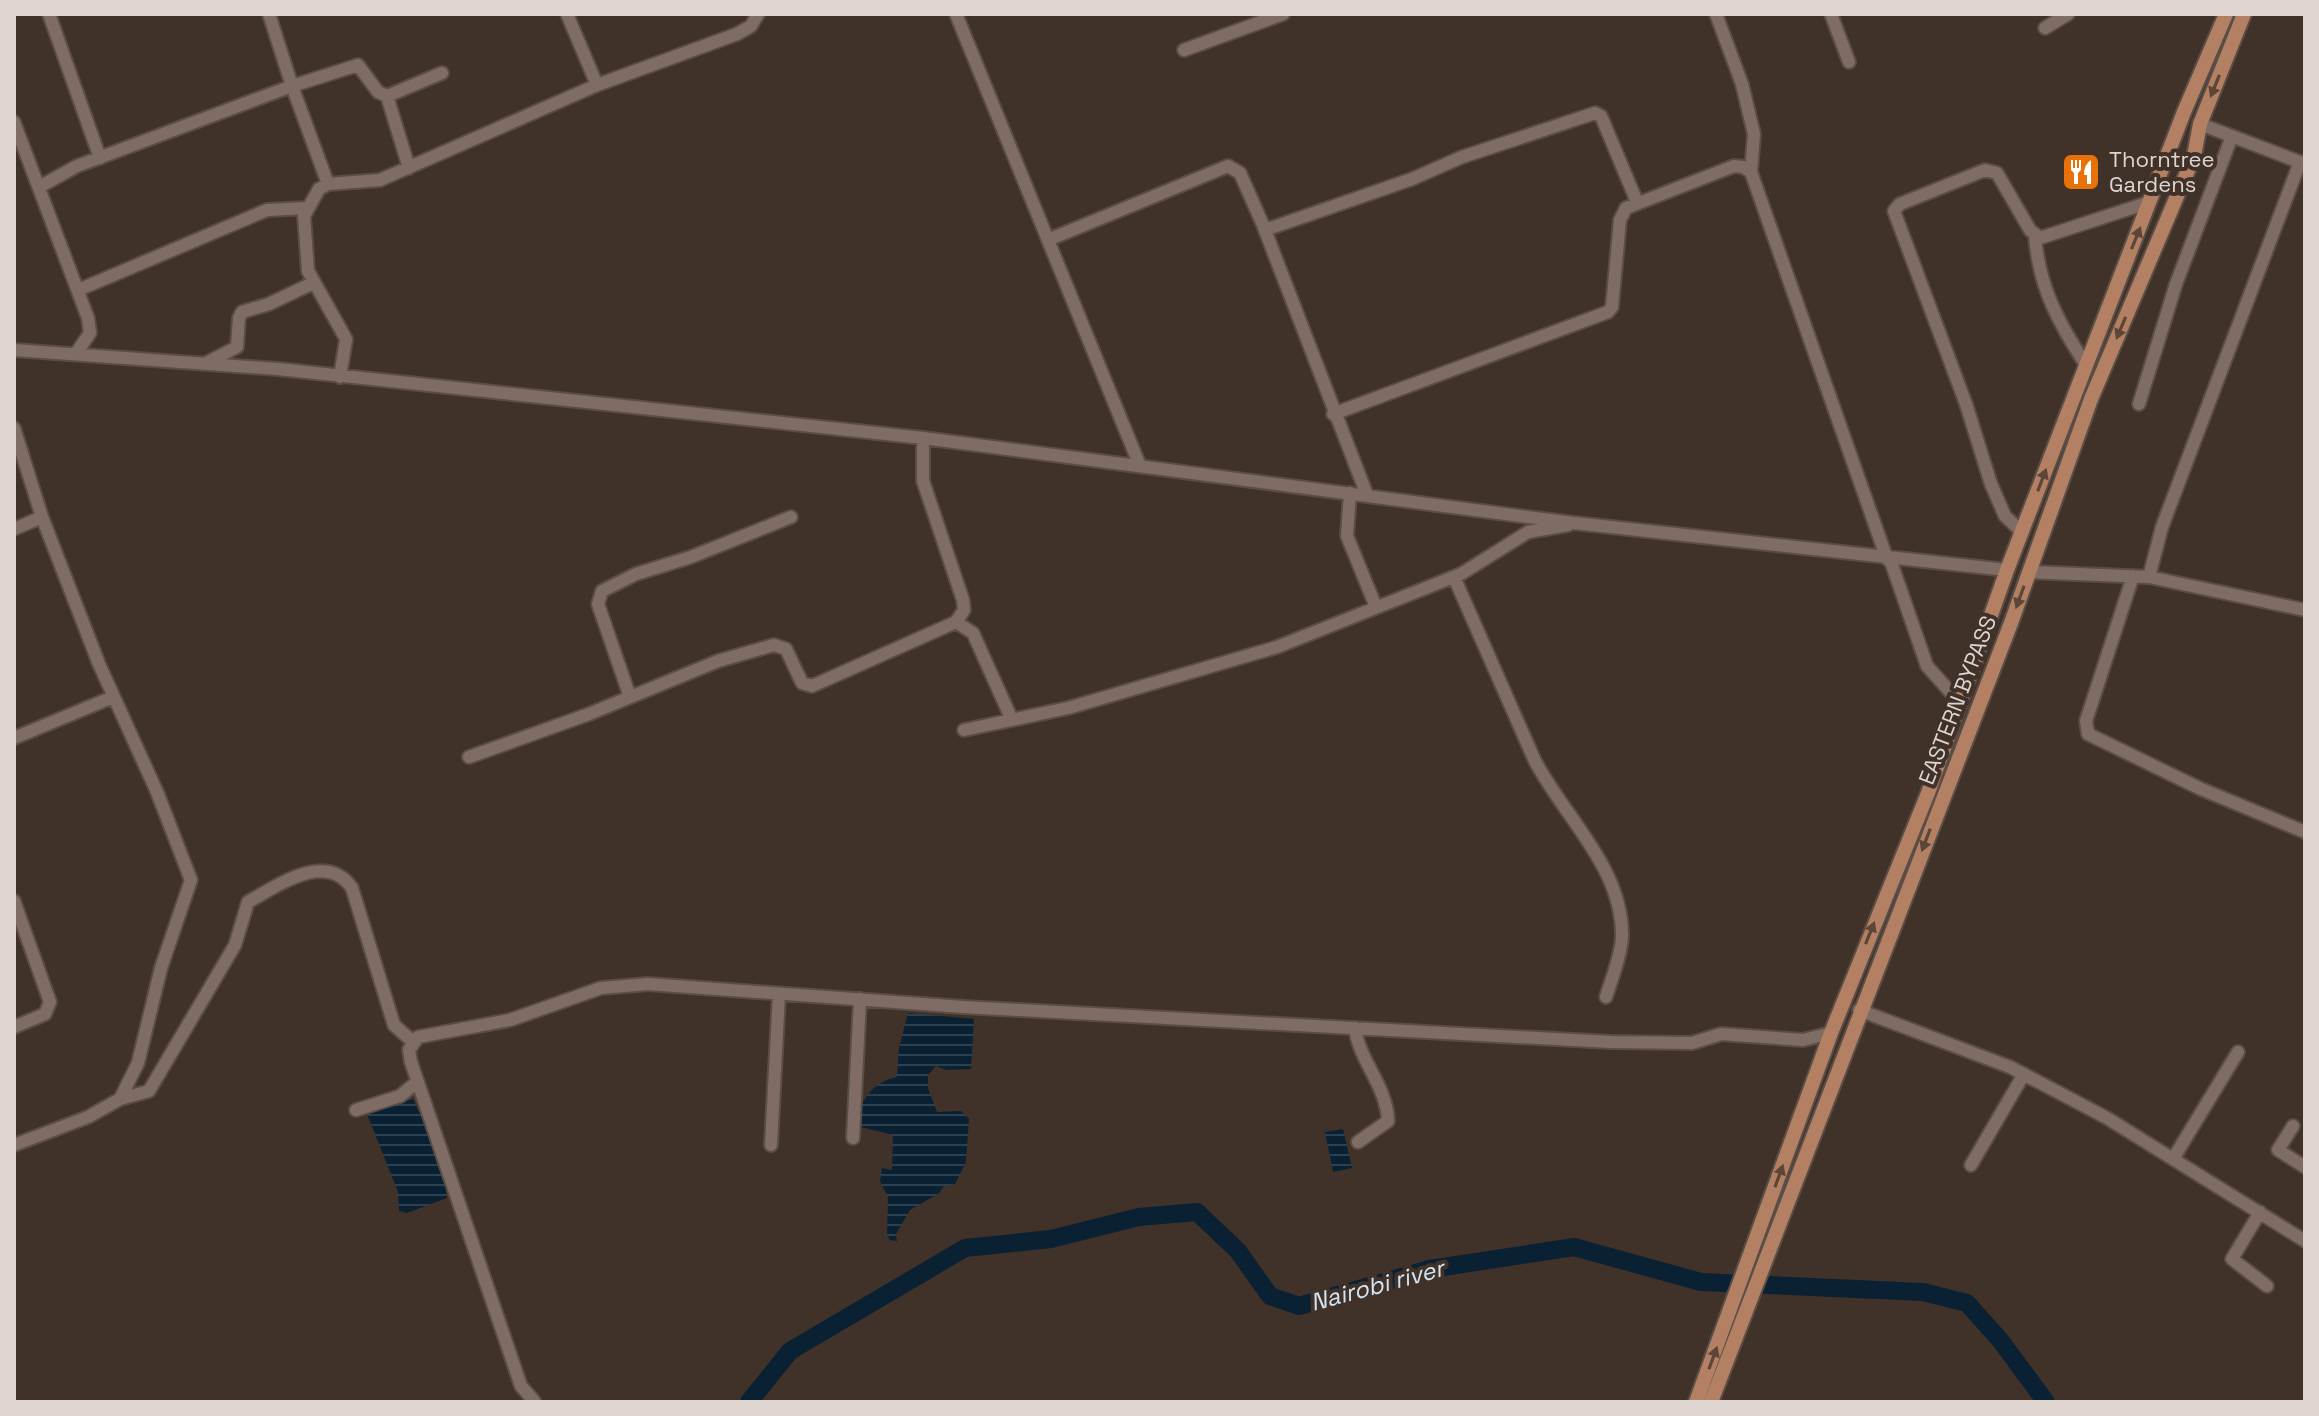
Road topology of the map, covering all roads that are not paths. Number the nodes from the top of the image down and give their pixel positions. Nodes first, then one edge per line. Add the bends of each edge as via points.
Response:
1 (49, 14) edge
2 (567, 14) edge
3 (758, 14) edge
4 (956, 14) edge
5 (1283, 14) edge
6 (1716, 14) edge
7 (1831, 14) edge
8 (2068, 14) edge
9 (2226, 14) edge
10 (2244, 14) edge
11 (271, 15) edge
12 (2045, 28) dead end
13 (1184, 50) dead end
14 (1849, 62) dead end
15 (442, 73) dead end
16 (597, 85) junction
17 (292, 86) junction
18 (387, 96) junction
19 (14, 122) edge
20 (2200, 124) junction
21 (2232, 136) junction
22 (100, 158) junction
23 (2303, 163) edge
24 (409, 168) junction
25 (1751, 172) junction
26 (328, 184) junction
27 (41, 186) junction
28 (1637, 202) junction
29 (2150, 202) junction
30 (307, 208) junction
31 (1265, 230) junction
32 (2035, 236) junction
33 (1050, 239) junction
34 (313, 283) junction
35 (78, 290) junction
36 (90, 333) junction
37 (14, 350) edge
38 (77, 352) junction
39 (97, 353) junction
40 (206, 363) junction
41 (2086, 365) junction
42 (340, 377) junction
43 (2139, 404) dead end
44 (1333, 414) junction
45 (14, 428) edge
46 (923, 438) junction
47 (1140, 466) junction
48 (1350, 493) junction
49 (1367, 495) junction
50 (42, 517) junction
51 (791, 517) dead end
52 (1574, 523) junction
53 (14, 529) edge
54 (2022, 532) junction
55 (1889, 559) junction
56 (2007, 570) junction
57 (2029, 572) junction
58 (2133, 576) junction
59 (1454, 577) junction
60 (2149, 577) junction
61 (1376, 607) junction
62 (2305, 610) edge
63 (956, 622) junction
64 (113, 697) junction
65 (630, 697) junction
66 (1961, 704) junction
67 (1012, 720) junction
68 (964, 730) dead end
69 (14, 738) edge
70 (469, 757) dead end
71 (2305, 832) edge
72 (14, 901) edge
73 (779, 994) junction
74 (1606, 997) dead end
75 (860, 999) junction
76 (1859, 1010) junction
77 (14, 1027) edge
78 (1355, 1028) junction
79 (1831, 1033) junction
80 (412, 1041) junction
81 (2238, 1052) dead end
82 (2024, 1074) junction
83 (417, 1082) junction
84 (120, 1099) junction
85 (356, 1110) dead end
86 (2293, 1126) dead end
87 (853, 1138) dead end
88 (1358, 1142) dead end
89 (14, 1145) edge
90 (771, 1145) dead end
91 (2173, 1159) junction
92 (1971, 1165) dead end
93 (2305, 1167) edge
94 (2260, 1212) junction
95 (2305, 1241) edge
96 (2267, 1286) dead end
97 (1736, 1315) junction
98 (534, 1401) edge
99 (1696, 1402) edge
100 (1711, 1402) edge

1 - 22 street
2 - 16 street
3 - 16 street via 737,34
4 - 33 street
5 - 13 street
6 - 25 street via 1754,134
7 - 14 street
8 - 12 street
9 - 29 main road, EASTERN BYPASS
10 -> 20 main road, EASTERN BYPASS
11 - 17 street
15 - 18 street
16 - 24 street
17 - 18 street via 358,65
17 - 22 street
17 - 26 street
18 - 24 street
19 - 27 street
20 - 21 street
20 -> 57 main road, EASTERN BYPASS via 2194,156 2091,399
21 - 23 street
21 - 43 street via 2176,284
22 - 27 street
23 - 60 street via 2162,527
24 - 26 street via 380,180
25 - 28 street via 1734,166
25 - 55 street
26 - 30 street
27 - 35 street
28 - 31 street via 1601,116 1595,113
28 - 44 street via 1620,220 1608,312
29 - 32 street via 2048,238
41 -> 29 main road, EASTERN BYPASS
30 - 34 street via 308,271
30 - 35 street via 267,210
31 - 33 street via 1240,173 1228,166
31 - 44 street
32 - 41 street via 2038,268 2053,314
32 - 54 street via 1991,171 1900,204 1894,211 1991,484 2005,516
33 - 47 street
34 - 40 street via 242,312 237,347
34 - 42 street via 346,339
35 - 36 street
36 - 38 street
36 - 39 street
37 - 38 street
38 - 39 street
39 - 40 street
40 - 42 street
54 -> 41 main road, EASTERN BYPASS
42 - 46 street
44 - 49 street
45 - 50 street
46 - 47 street
46 - 63 street via 923,481 963,600
47 - 48 street
48 - 49 street
48 - 61 street via 1347,536
49 - 52 street
50 - 53 street
50 - 64 street
51 - 65 street via 602,591 598,604
52 - 55 street
52 - 59 street via 1528,532
54 - 56 main road, EASTERN BYPASS
55 - 56 street
55 - 66 street via 1927,666
56 - 66 main road, EASTERN BYPASS
57 - 58 street
57 -> 76 main road, EASTERN BYPASS
58 - 60 street
58 - 71 street via 2086,721 2088,734
59 - 61 street
59 - 74 street via 1540,771 1607,869 1621,914 1622,940
60 - 62 street
61 - 67 street via 1277,647 1165,682
63 - 65 street via 812,686 802,683 786,649 774,645
63 - 67 street via 973,633
64 - 69 street
64 - 84 street via 191,880 161,968 138,1063
65 - 70 street
79 -> 66 main road, EASTERN BYPASS
67 - 68 street
72 - 77 street via 50,1002 45,1014
73 - 75 street
73 - 80 street via 626,984 510,1020
73 - 90 street
75 - 78 street
75 - 87 street
76 - 82 street
76 - 97 main road, EASTERN BYPASS via 1770,1245
78 - 79 street via 1669,1044 1721,1034 1803,1040
78 - 88 street via 1388,1121
97 -> 79 main road, EASTERN BYPASS via 1752,1249
80 - 83 street via 409,1050
80 - 84 street via 394,1025 352,888 335,873 307,872 248,902 235,945 149,1091
81 - 91 street
82 - 91 street
82 - 92 street
83 - 85 street via 400,1096
83 - 98 street via 521,1386
84 - 89 street
86 - 93 street via 2278,1150
91 - 94 street
94 - 95 street
94 - 96 street via 2232,1259
99 -> 97 main road, EASTERN BYPASS
97 - 100 main road, EASTERN BYPASS

